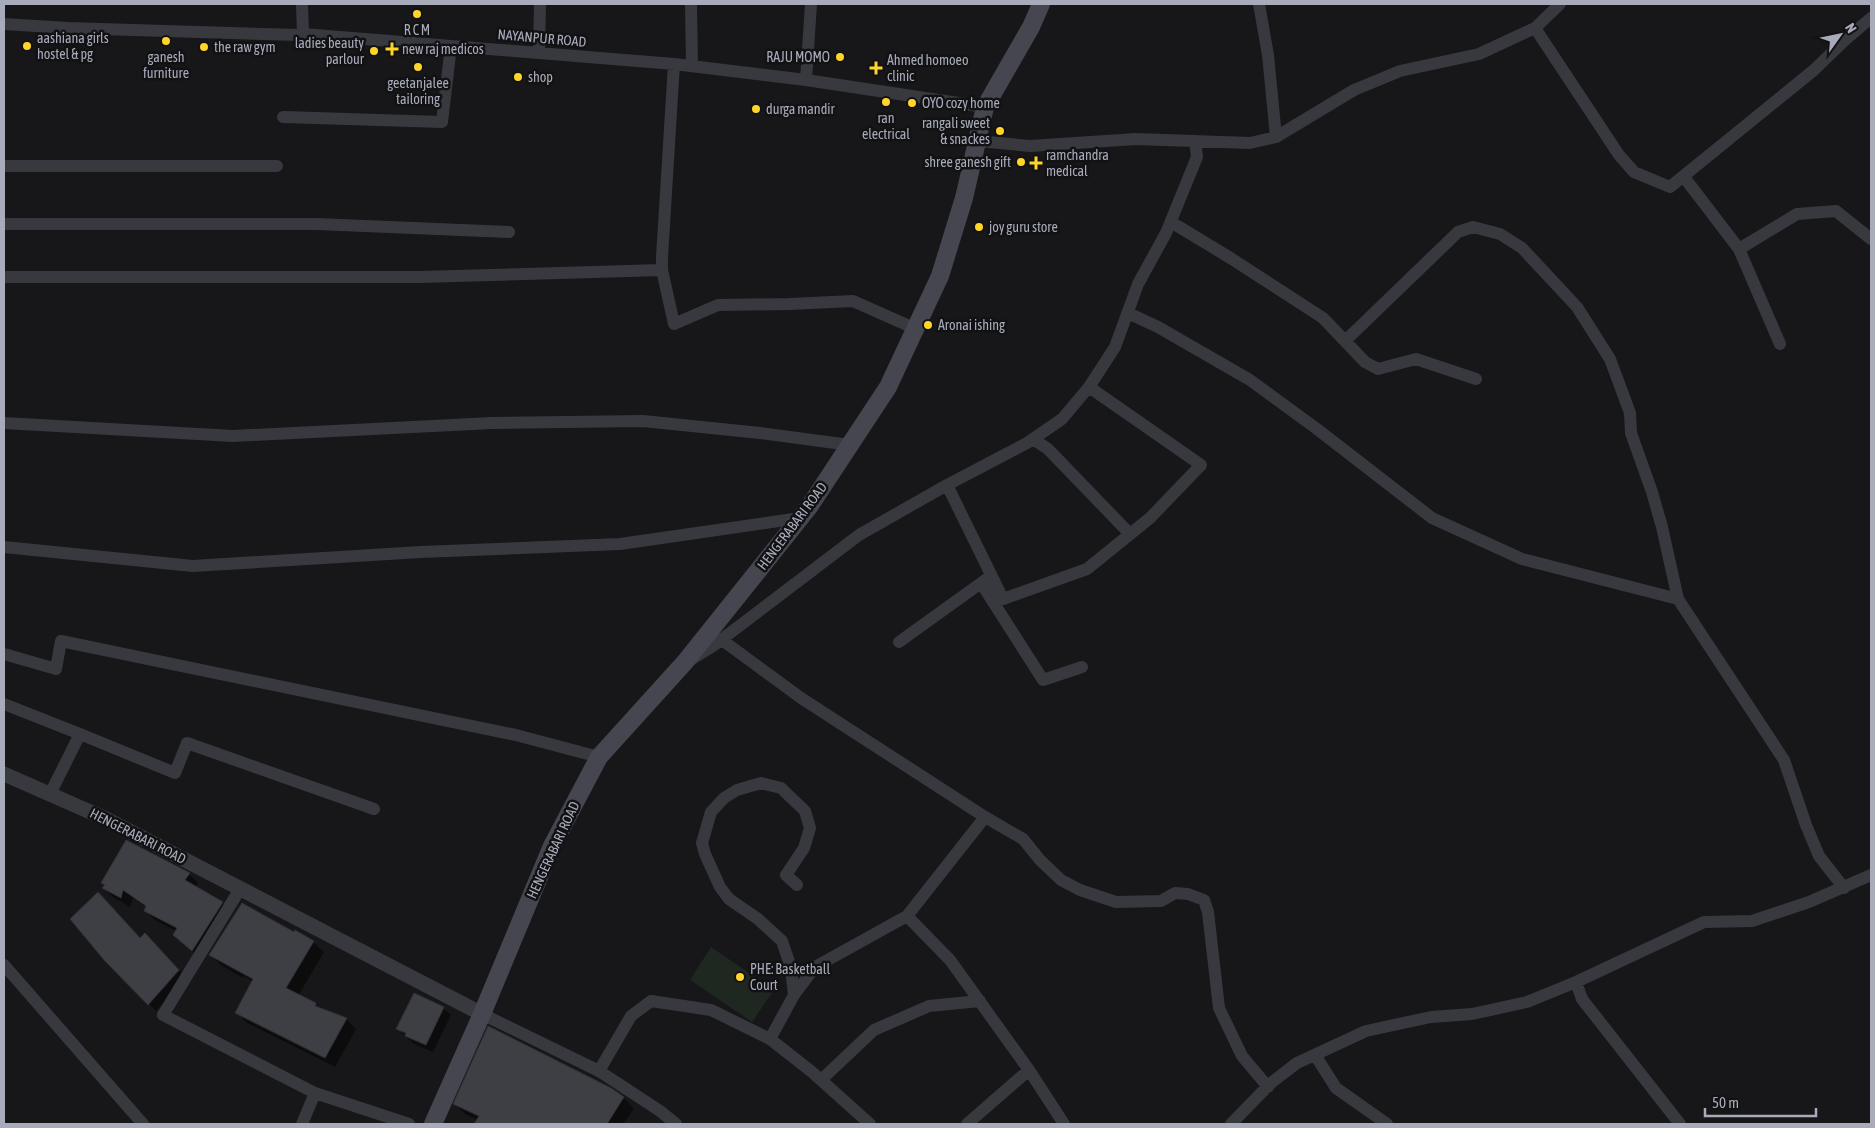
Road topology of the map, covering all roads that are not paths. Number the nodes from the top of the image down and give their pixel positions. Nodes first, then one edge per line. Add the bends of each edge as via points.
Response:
1 (302, 4) edge
2 (540, 4) edge
3 (691, 4) edge
4 (811, 4) edge
5 (1041, 4) edge
6 (1259, 4) edge
7 (1560, 4) edge
8 (1871, 18) edge
9 (4, 24) edge
10 (1535, 28) junction
11 (303, 34) junction
12 (451, 46) junction
13 (539, 53) junction
14 (674, 64) junction
15 (692, 66) junction
16 (806, 80) junction
17 (985, 107) junction
18 (283, 117) dead end
19 (1276, 137) junction
20 (1195, 140) junction
21 (978, 141) junction
22 (4, 166) edge
23 (277, 166) dead end
24 (1684, 177) junction
25 (1171, 222) junction
26 (4, 224) edge
27 (509, 232) dead end
28 (1871, 240) edge
29 (1739, 250) junction
30 (662, 270) junction
31 (4, 277) edge
32 (1128, 313) junction
33 (916, 328) junction
34 (1345, 341) junction
35 (1780, 344) dead end
36 (1476, 379) dead end
37 (1089, 387) junction
38 (4, 423) edge
39 (1033, 439) junction
40 (850, 445) junction
41 (947, 485) junction
42 (800, 518) junction
43 (1130, 534) junction
44 (4, 547) edge
45 (986, 579) junction
46 (1678, 599) junction
47 (722, 640) junction
48 (899, 642) dead end
49 (4, 654) edge
50 (685, 662) junction
51 (1082, 667) dead end
52 (4, 704) edge
53 (80, 734) junction
54 (599, 757) junction
55 (4, 774) edge
56 (50, 794) junction
57 (374, 809) dead end
58 (985, 817) junction
59 (1871, 875) edge
60 (797, 885) dead end
61 (1844, 888) junction
62 (240, 889) junction
63 (907, 916) junction
64 (4, 966) edge
65 (1576, 982) junction
66 (794, 995) junction
67 (980, 1001) junction
68 (482, 1014) junction
69 (770, 1039) junction
70 (1315, 1055) junction
71 (1029, 1070) junction
72 (599, 1071) junction
73 (821, 1080) junction
74 (1268, 1087) junction
75 (316, 1093) junction
76 (143, 1124) edge
77 (302, 1124) edge
78 (409, 1124) edge
79 (433, 1124) edge
80 (676, 1124) edge
81 (870, 1124) edge
82 (967, 1124) edge
83 (1064, 1124) edge
84 (1231, 1124) edge
85 (1387, 1124) edge
86 (1680, 1124) edge

1 - 11 street
2 - 13 street
3 - 15 street
4 - 16 street
5 - 17 main road, HENGERABARI ROAD
6 - 19 street
7 - 10 street
8 - 24 street via 1814,70
9 - 11 street, NAYANPUR ROAD
10 - 19 street via 1479,54 1400,71 1354,90
10 - 24 street via 1619,155 1634,172 1670,187
11 - 12 street, NAYANPUR ROAD
12 - 13 street, NAYANPUR ROAD
12 - 18 street via 442,122
13 - 14 street, NAYANPUR ROAD
14 - 15 street, NAYANPUR ROAD
14 - 30 street
15 - 16 street, NAYANPUR ROAD
16 - 17 street, NAYANPUR ROAD
17 - 21 main road, HENGERABARI ROAD
19 - 20 street via 1250,143
20 - 21 street via 1136,139 1030,146
20 - 25 street via 1197,157
21 - 33 main road, HENGERABARI ROAD via 940,276
22 - 23 street
24 - 29 street
25 - 32 street via 1138,284
25 - 34 street via 1323,318
26 - 27 street via 317,224
28 - 29 street via 1836,211 1796,214
29 - 35 street
30 - 31 street via 419,277
30 - 33 street via 674,324 718,305 853,301
32 - 37 street via 1115,346
32 - 46 street via 1250,380 1432,518 1522,559
33 - 40 main road, HENGERABARI ROAD via 888,387
34 - 36 street via 1365,362 1378,369 1416,358
34 - 46 street via 1458,232 1473,227 1500,234 1522,248 1577,306 1610,359 1630,413 1631,433 1662,527
37 - 39 street via 1062,419
37 - 43 street via 1201,465
38 - 40 street via 233,436 492,423 643,421
39 - 41 street
39 - 43 street via 1048,449
40 - 42 main road, HENGERABARI ROAD
41 - 45 street
41 - 47 street via 859,535
42 - 44 street via 620,544 193,566
42 - 50 main road, HENGERABARI ROAD
43 - 45 street via 1087,569 1003,599
45 - 48 street
45 - 51 street via 1043,680
46 - 61 street via 1784,760 1819,856
47 - 50 street
47 - 58 street via 801,698
49 - 54 street via 56,669 62,641 516,735
50 - 54 main road, HENGERABARI ROAD
52 - 53 street
53 - 56 street
53 - 57 street via 175,773 187,743
54 - 68 main road, HENGERABARI ROAD via 552,846
55 - 56 street, HENGERABARI ROAD
56 - 62 street, HENGERABARI ROAD via 104,818
58 - 63 street
58 - 74 street via 1023,839 1062,880 1080,890 1116,902 1161,901 1175,893 1204,900 1219,1008 1242,1056
59 - 61 street
60 - 66 street via 786,875 804,848 810,828 805,810 781,788 761,783 737,790 724,798 712,812 702,843 705,854 729,899 782,941 792,968
61 - 65 street via 1752,921 1704,922
62 - 68 street, HENGERABARI ROAD
62 - 75 street via 163,1015
63 - 66 street via 815,967
63 - 67 street via 950,960
64 - 76 street
65 - 70 street via 1527,1002 1366,1031
65 - 86 street via 1582,999
66 - 69 street
67 - 71 street
67 - 73 street via 929,1006 874,1030
68 - 72 street
68 - 79 main road, HENGERABARI ROAD
69 - 72 street via 711,1010 651,1001 631,1016
69 - 73 street
70 - 74 street via 1297,1063
70 - 85 street via 1336,1088
71 - 82 street
71 - 83 street
72 - 80 street
73 - 81 street
74 - 84 street
75 - 77 street
75 - 78 street

